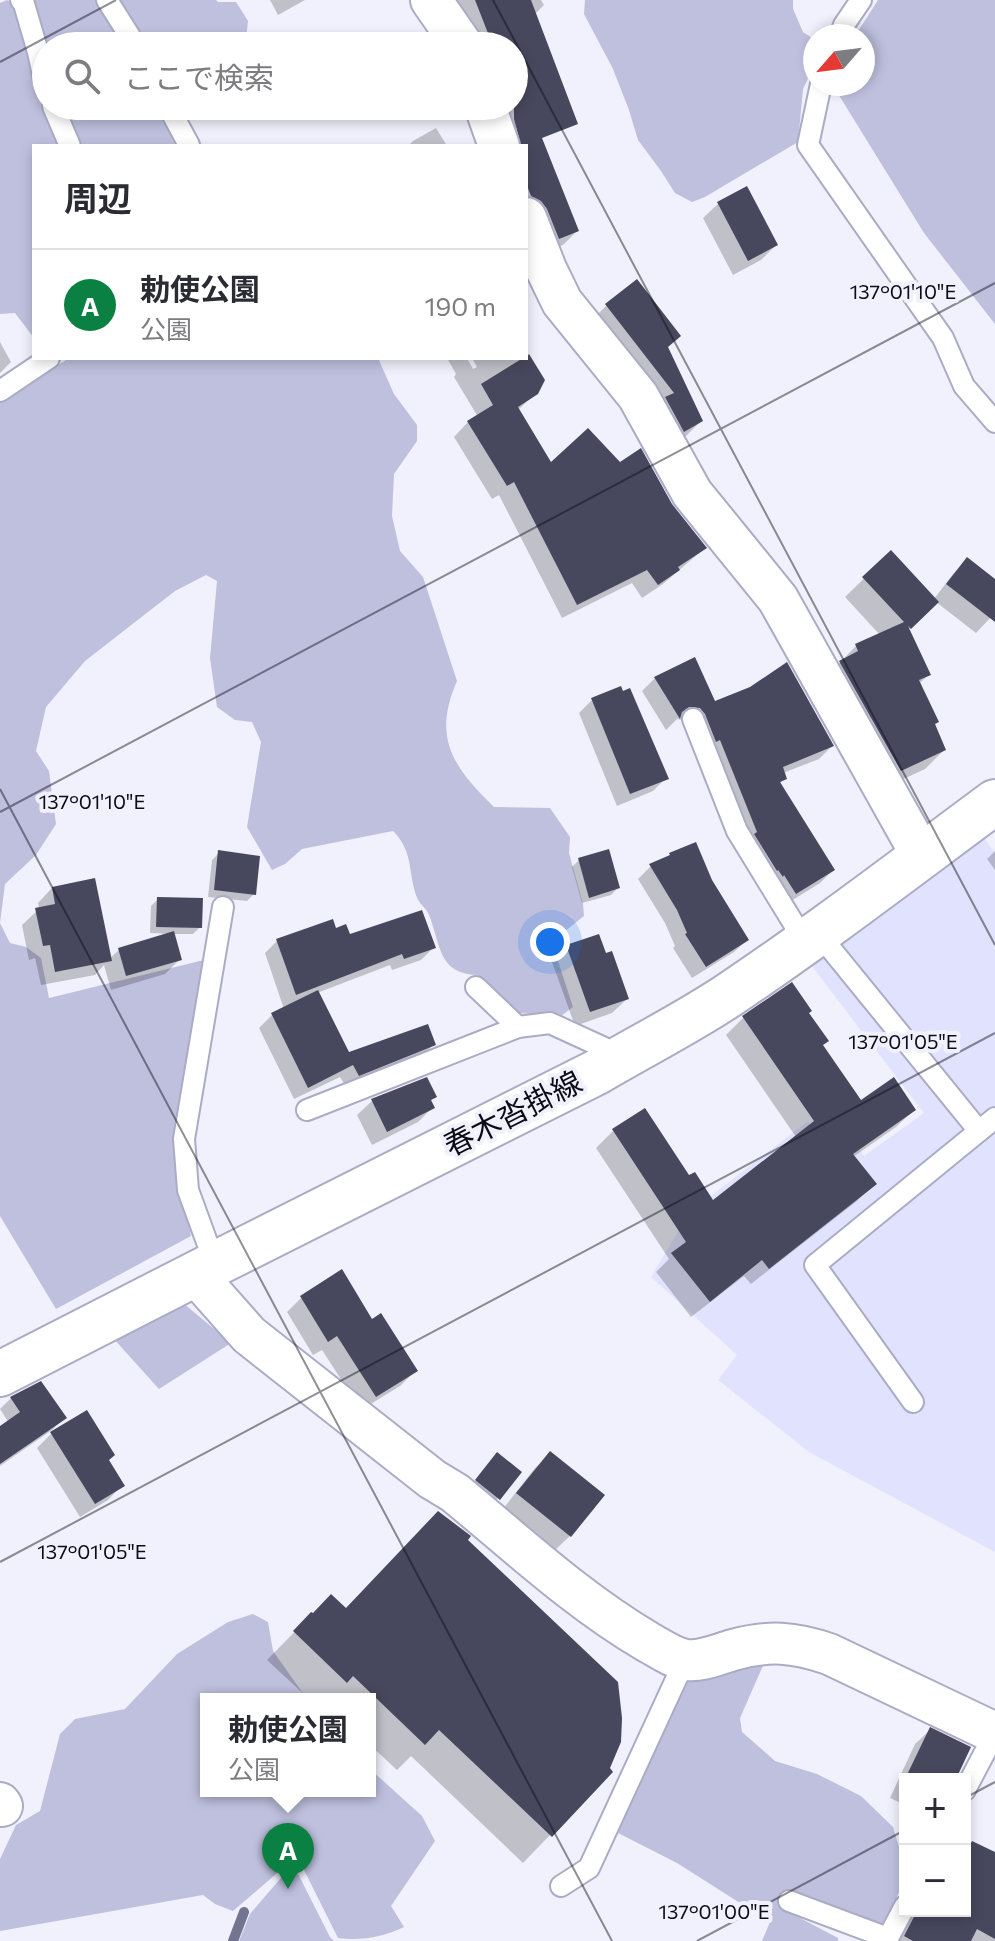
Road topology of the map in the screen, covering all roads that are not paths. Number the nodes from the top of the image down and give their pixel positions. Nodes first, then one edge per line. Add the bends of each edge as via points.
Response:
1 (21, 0) edge
2 (107, 0) edge
3 (431, 0) edge
4 (861, 0) edge
5 (845, 24) edge
6 (32, 32) edge
7 (127, 32) edge
8 (453, 32) edge
9 (818, 96) edge
10 (59, 120) edge
11 (176, 120) edge
12 (490, 120) edge
13 (69, 144) edge
14 (188, 144) edge
15 (498, 144) edge
16 (528, 223) edge
17 (46, 360) edge
18 (0, 391) edge
19 (995, 422) edge
20 (693, 719) dead end
21 (995, 802) edge
22 (922, 856) junction
23 (223, 907) dead end
24 (812, 938) junction
25 (476, 987) dead end
26 (518, 1027) junction
27 (624, 1057) junction
28 (307, 1110) dead end
29 (987, 1125) edge
30 (205, 1269) junction
31 (0, 1374) edge
32 (913, 1402) dead end
33 (685, 1660) junction
34 (995, 1733) edge
35 (971, 1779) edge
36 (561, 1886) dead end
37 (789, 1901) dead end
38 (899, 1917) edge

1 - 6 lane
2 - 7 lane
3 - 8 street
4 - 5 lane
9 - 19 lane via 808,145 943,338 964,386
10 - 13 lane
11 - 14 lane
12 - 15 street
16 - 22 street via 562,302 638,396 692,493 778,599
17 - 18 lane
20 - 24 lane via 737,831
21 - 22 main road, 春木沓掛線
22 - 24 main road, 春木沓掛線
23 - 30 lane via 184,1139 188,1190
24 - 27 main road, 春木沓掛線
24 - 29 lane
25 - 26 lane
26 - 27 lane via 550,1023
26 - 28 lane
27 - 30 main road, 春木沓掛線
29 - 32 lane via 815,1265
30 - 31 main road, 春木沓掛線
30 - 33 street via 249,1335 607,1616
33 - 34 street via 765,1644 805,1646
33 - 36 lane via 589,1868
34 - 35 lane
37 - 38 lane via 888,1938

